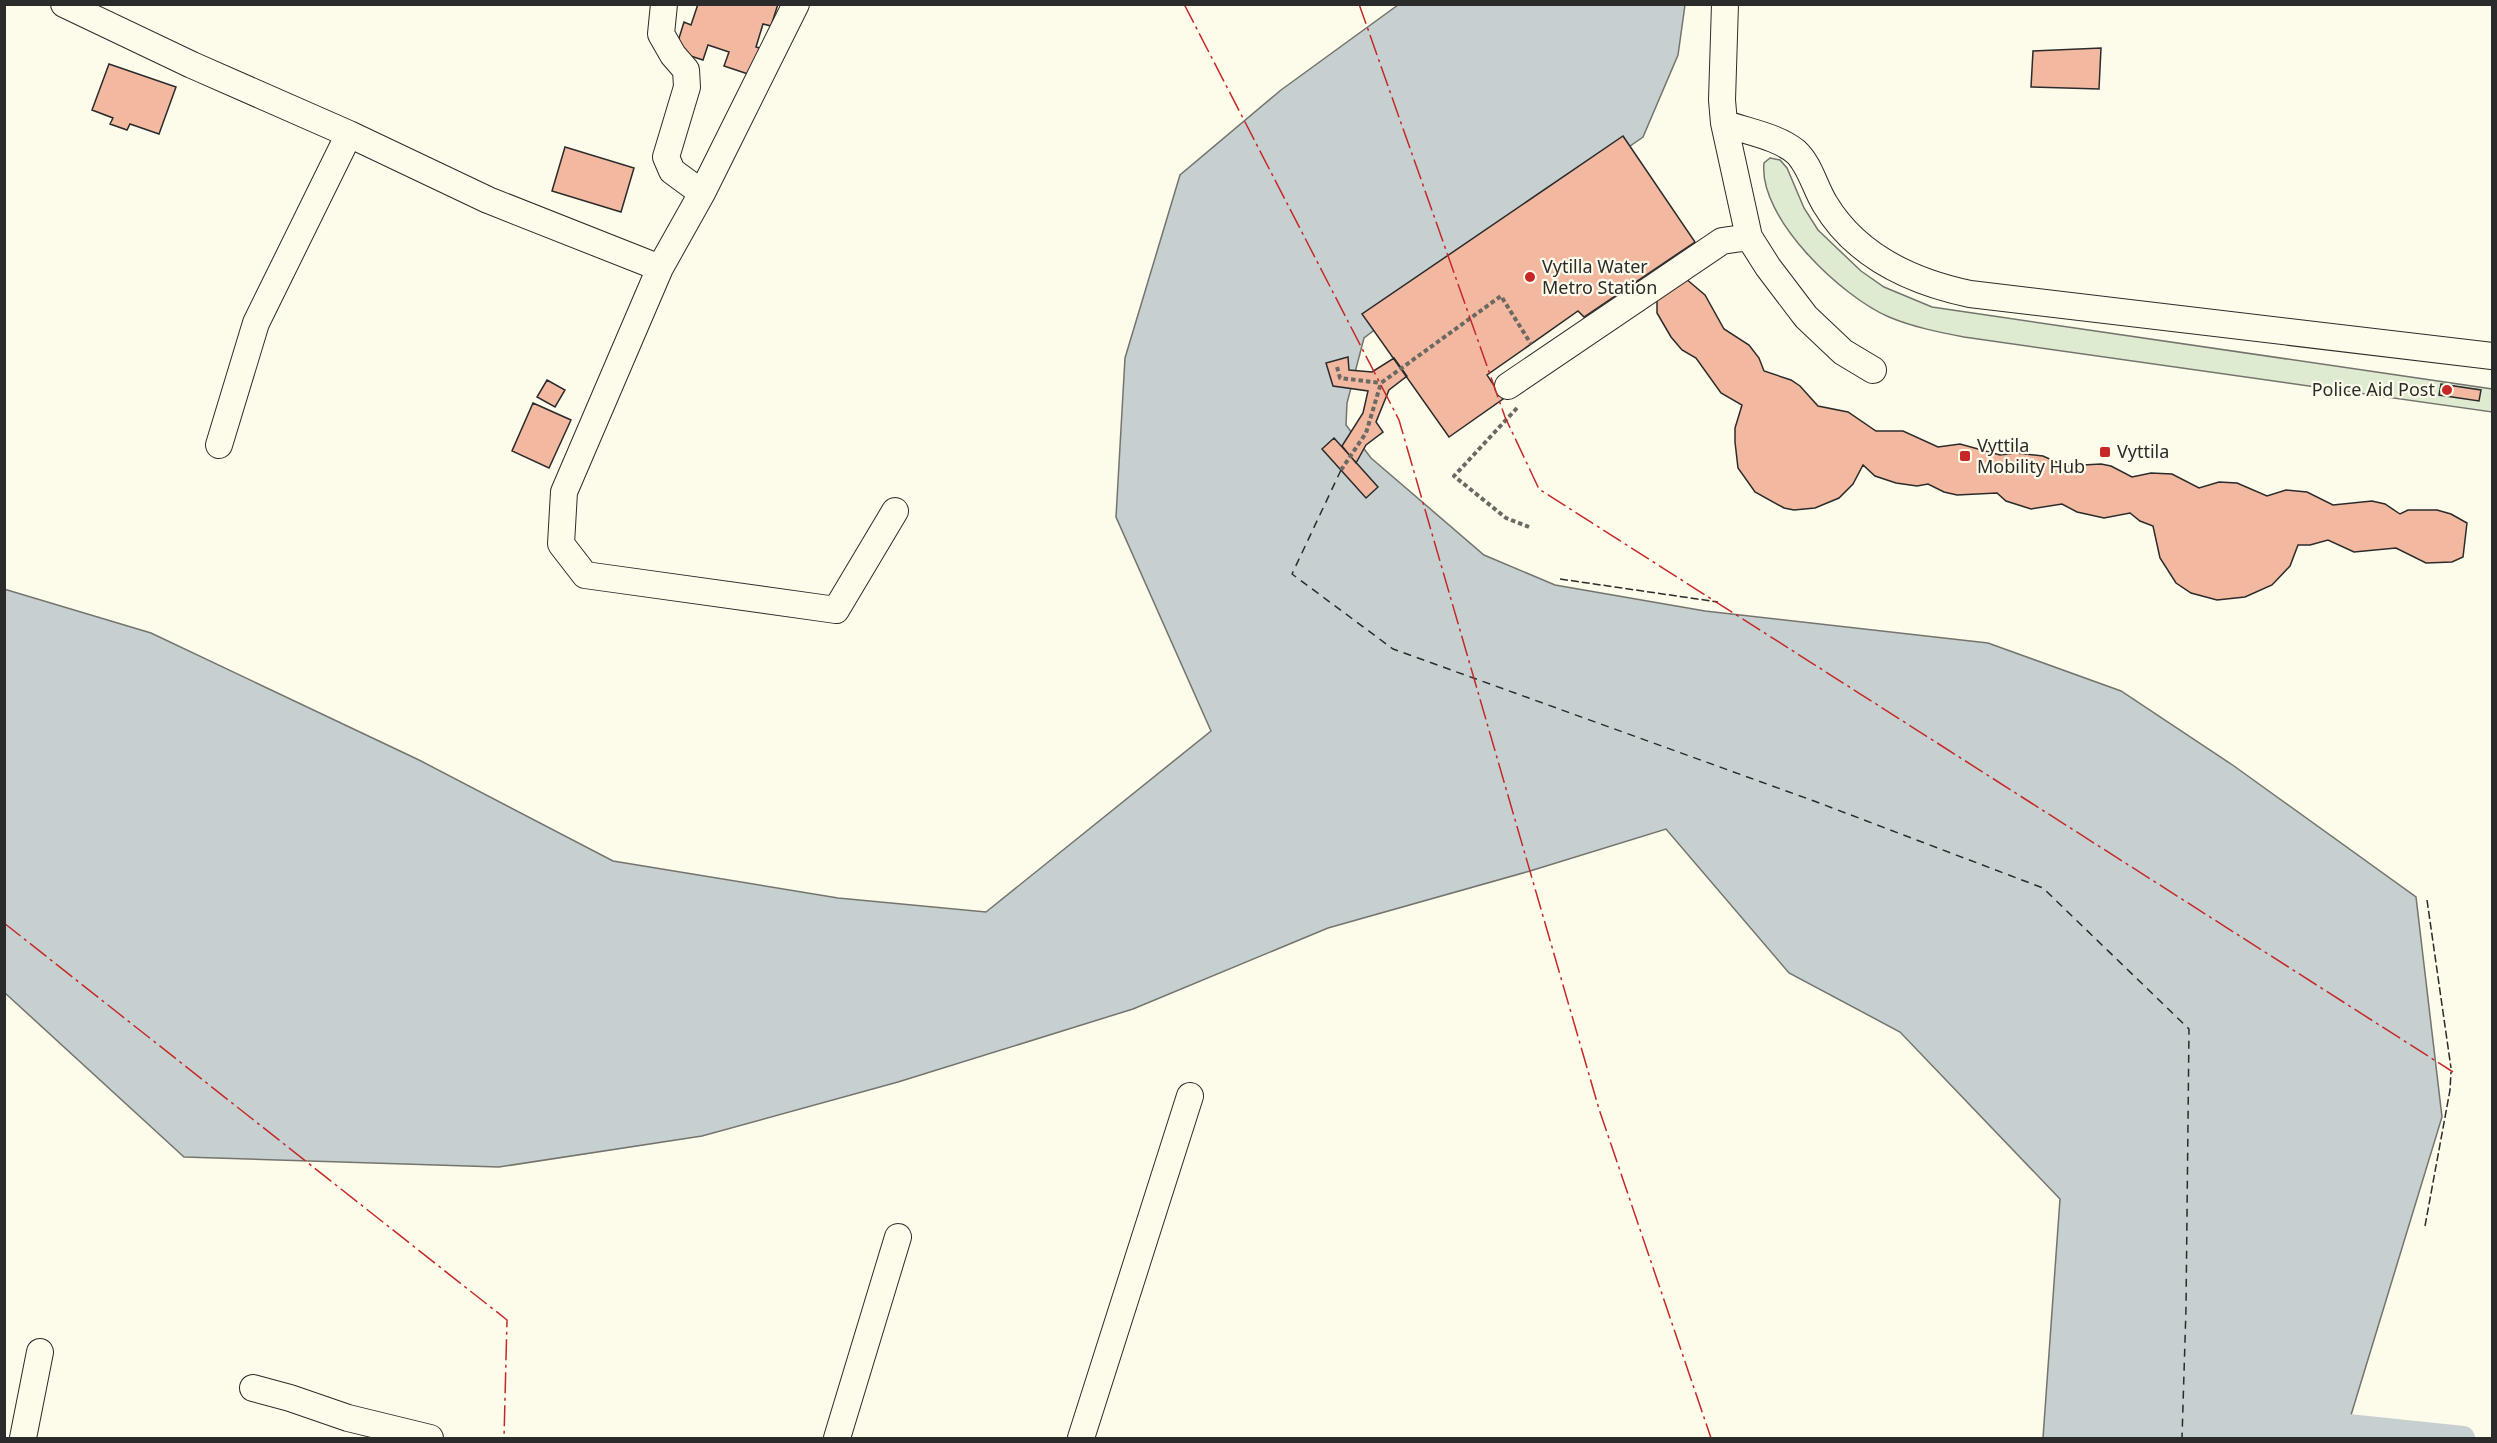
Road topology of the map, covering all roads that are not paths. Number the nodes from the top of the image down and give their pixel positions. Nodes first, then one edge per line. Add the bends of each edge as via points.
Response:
1 (64, 4) edge
2 (664, 4) edge
3 (796, 4) edge
4 (1725, 4) edge
5 (1724, 123) junction
6 (349, 134) junction
7 (702, 194) junction
8 (1749, 237) junction
9 (660, 268) junction
10 (2493, 356) edge
11 (1873, 370) dead end
12 (1516, 394) road end
13 (219, 445) dead end
14 (895, 511) dead end
15 (1190, 1096) dead end
16 (898, 1237) dead end
17 (40, 1352) dead end
18 (253, 1388) dead end
19 (363, 1431) edge
20 (23, 1438) edge
21 (430, 1438) edge
22 (837, 1438) edge
23 (1081, 1438) edge

1 - 6 street
2 - 7 street via 661,34 686,70 687,87 666,157 672,171
3 - 7 street
4 - 5 street
5 - 8 street
5 - 10 street via 1782,142 1798,154 1839,225 1888,266 1938,287
6 - 9 street via 488,200
6 - 13 street via 256,323
7 - 9 street
8 - 11 street via 1806,317 1843,352
8 - 12 street via 1722,241
9 - 14 street via 564,492 561,544 585,575 836,610
15 - 23 street
16 - 22 street
17 - 20 street
18 - 19 street via 290,1398
19 - 21 street

